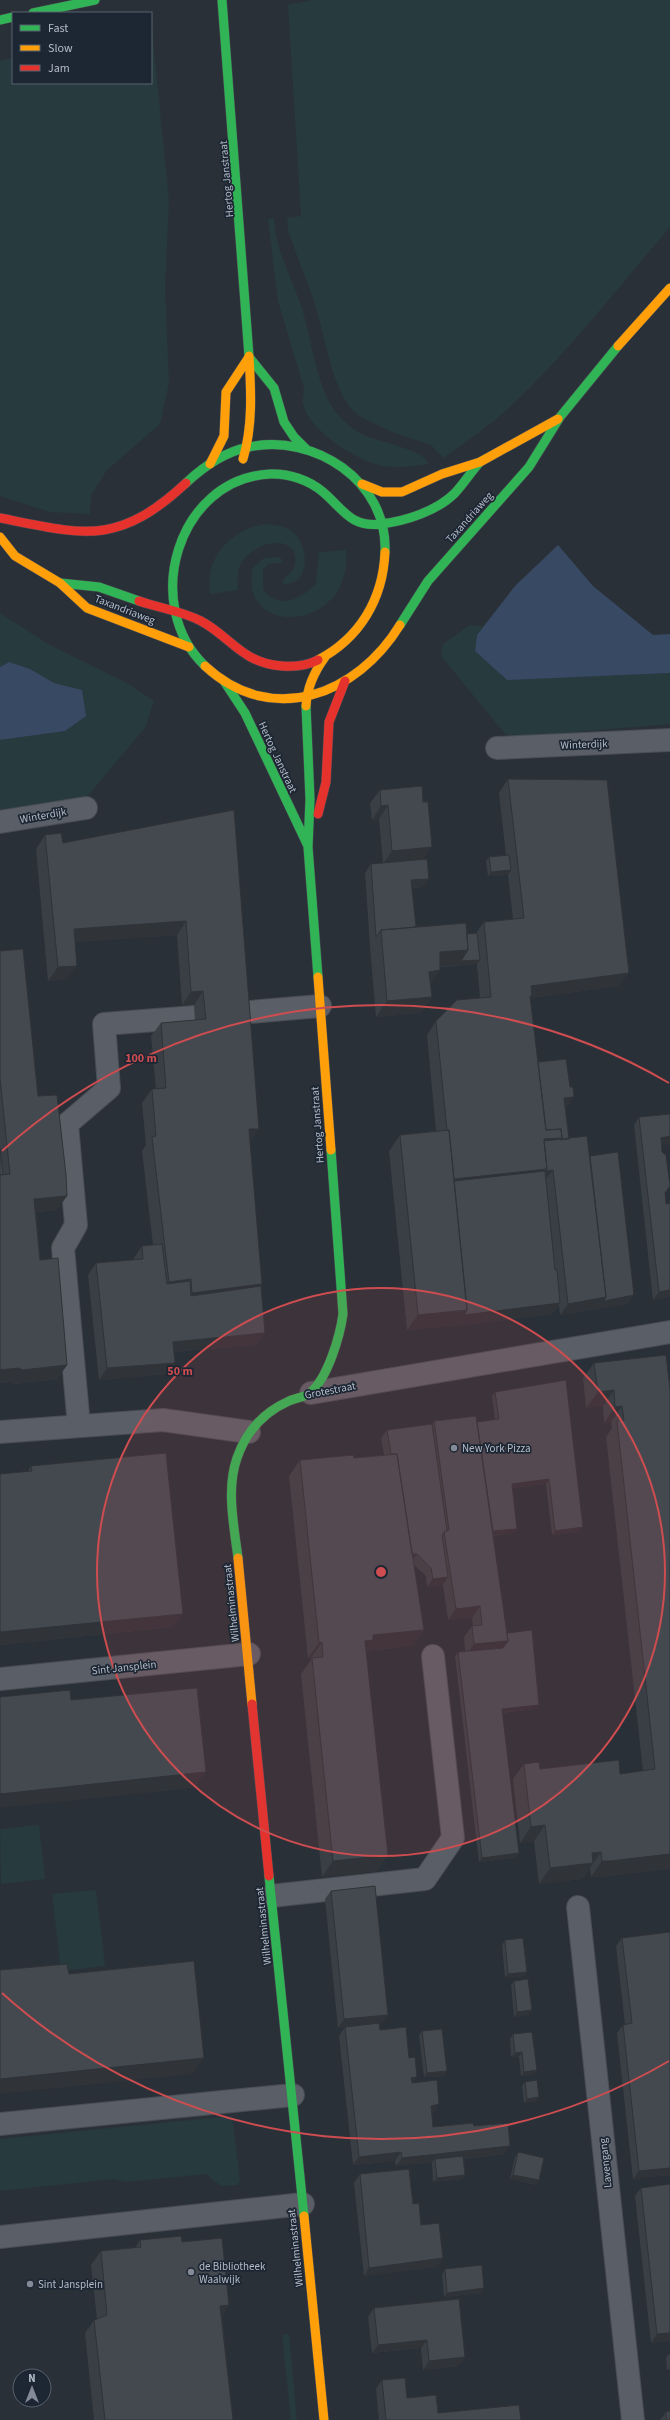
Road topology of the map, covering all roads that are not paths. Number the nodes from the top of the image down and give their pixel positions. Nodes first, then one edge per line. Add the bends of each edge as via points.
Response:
1 (95, 0) edge
2 (222, 0) edge
3 (38, 12) edge
4 (12, 17) edge
5 (0, 20) edge
6 (670, 288) edge
7 (249, 357) junction
8 (558, 419) junction
9 (247, 447) junction
10 (306, 449) junction
11 (480, 462) junction
12 (210, 464) junction
13 (362, 484) junction
14 (225, 488) junction
15 (0, 518) edge
16 (382, 524) junction
17 (0, 537) edge
18 (60, 583) junction
19 (175, 613) junction
20 (189, 647) junction
21 (325, 657) junction
22 (223, 680) junction
23 (345, 681) junction
24 (306, 697) junction
25 (670, 740) edge
26 (497, 748) dead end
27 (86, 808) dead end
28 (0, 822) edge
29 (308, 848) junction
30 (320, 1006) junction
31 (238, 1013) edge
32 (195, 1017) edge
33 (670, 1332) edge
34 (311, 1393) junction
35 (79, 1426) junction
36 (0, 1432) edge
37 (249, 1432) junction
38 (249, 1654) junction
39 (433, 1656) dead end
40 (0, 1679) edge
41 (271, 1896) junction
42 (578, 1907) dead end
43 (292, 2095) junction
44 (0, 2124) edge
45 (303, 2204) junction
46 (0, 2237) edge
47 (324, 2420) edge
48 (633, 2420) edge

1 - 3 main road
2 - 7 main road, Hertog Janstraat via 241,217
4 - 5 main road
6 - 8 main road, Taxandriaweg
7 - 9 main road, Hertog Janstraat via 250,424
7 - 10 main road via 274,388 284,422
7 - 12 main road via 226,392 224,436
8 - 11 main road, Taxandriaweg
8 - 23 main road, Taxandriaweg via 532,464 426,584 374,660
9 - 10 main road via 276,444
9 - 12 main road
9 - 14 main road, Hertog Janstraat via 237,470
10 - 13 main road via 331,459
11 - 13 main road, Taxandriaweg via 442,474 402,492 382,492
11 - 16 main road, Taxandriaweg via 453,496 428,510
12 - 15 main road via 199,471 166,503 141,518 118,527 61,530
13 - 16 main road
14 - 16 main road, Taxandriaweg via 269,474 291,477 322,491 354,522
14 - 19 main road via 189,525 178,549 172,587
16 - 21 main road via 386,551 385,565 383,579 373,606 358,630
17 - 18 main road, Taxandriaweg via 15,556
18 - 19 main road, Taxandriaweg via 92,585
18 - 20 main road, Taxandriaweg via 87,608
19 - 20 main road
19 - 21 main road, Taxandriaweg via 191,617 206,625 236,651 257,662 291,668
20 - 22 main road via 204,665
21 - 24 main road, Hertog Janstraat via 312,675
22 - 24 main road, Taxandriaweg via 261,696 295,699
22 - 29 main road, Hertog Janstraat via 245,713
23 - 24 main road, Taxandriaweg via 326,691
23 - 29 main road, Hertog Janstraat via 329,722 326,782
24 - 29 main road, Hertog Janstraat via 311,794
25 - 26 street, Winterdijk
27 - 28 street, Winterdijk
29 - 30 main road, Hertog Janstraat
30 - 31 street
30 - 34 main road, Hertog Janstraat via 343,1314 336,1351
32 - 35 street via 104,1024 109,1088 67,1124 76,1225 63,1248
33 - 34 street, Grotestraat
34 - 37 main road, Grotestraat via 297,1397 266,1413
35 - 36 street
35 - 37 street via 163,1420
37 - 38 main road, Wilhelminastraat via 233,1474 233,1512
38 - 40 street, Sint Jansplein
38 - 41 main road, Wilhelminastraat
39 - 41 street via 453,1838 425,1879
41 - 43 main road, Wilhelminastraat
42 - 48 street, Lavengang
43 - 44 street
43 - 45 main road, Wilhelminastraat
45 - 46 street
45 - 47 main road, Wilhelminastraat

